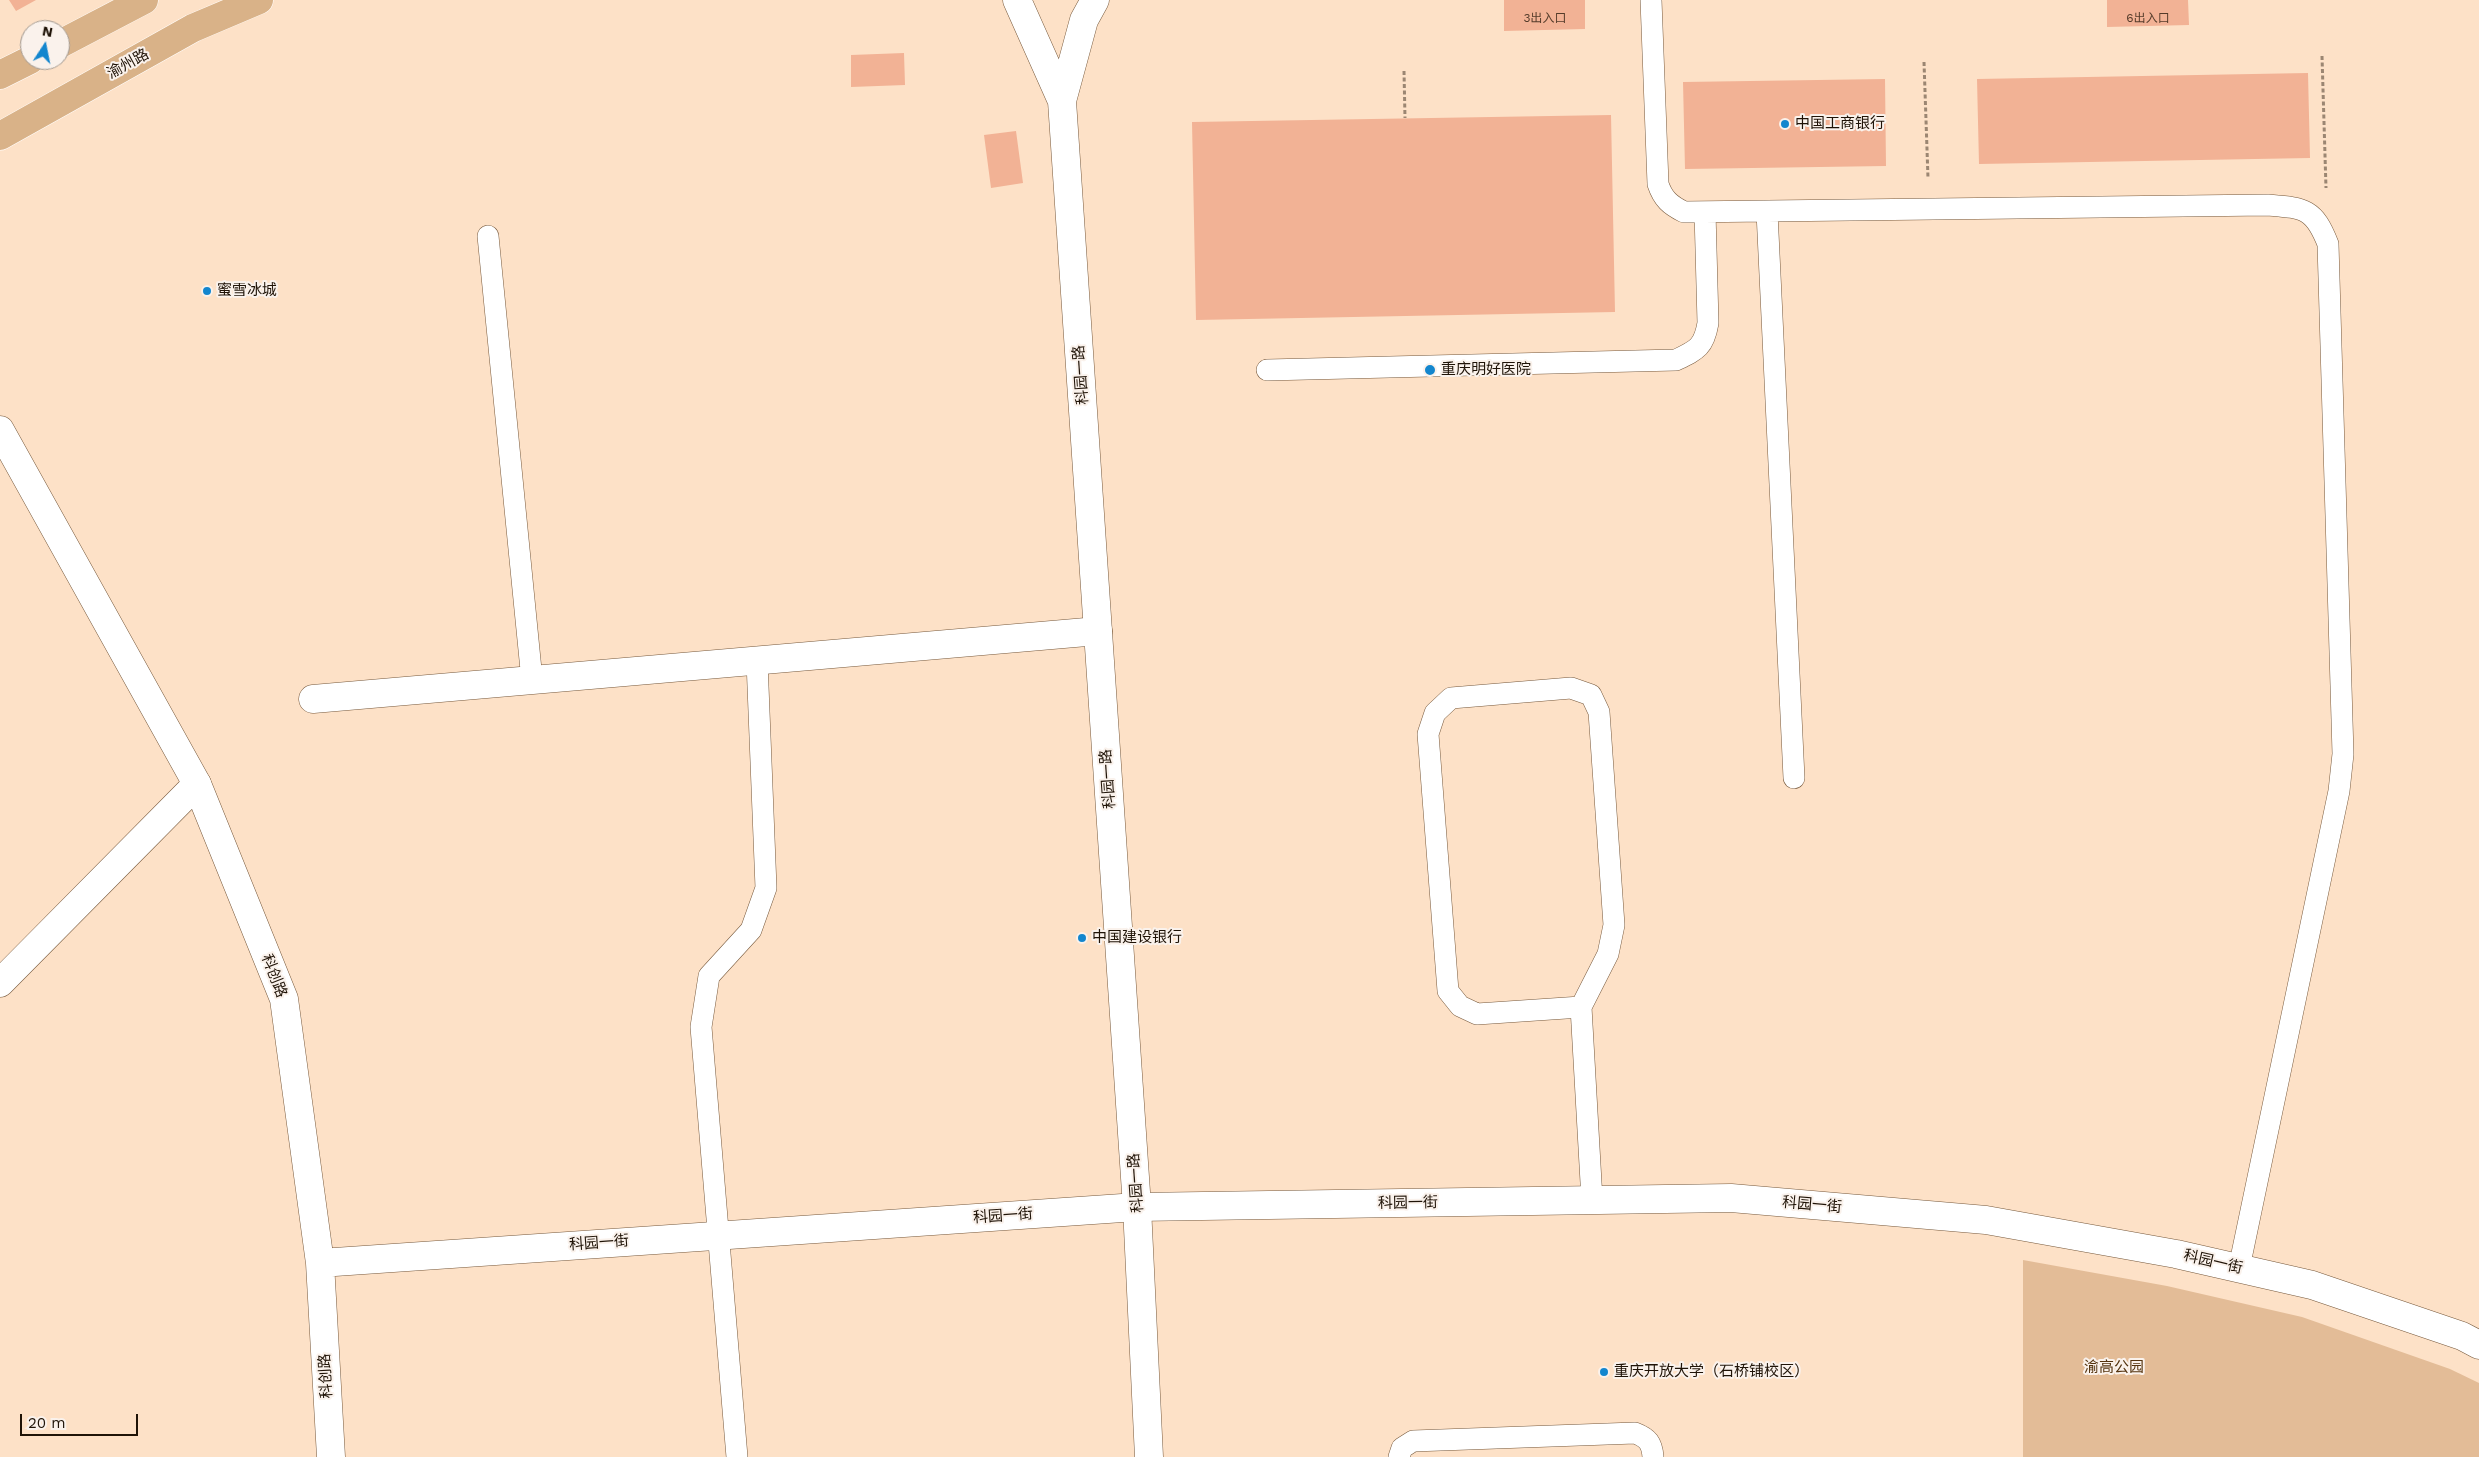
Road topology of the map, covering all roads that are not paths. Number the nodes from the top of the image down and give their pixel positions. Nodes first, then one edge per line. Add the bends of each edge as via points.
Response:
1 (144, 0) edge
2 (259, 0) edge
3 (1017, 0) edge
4 (1095, 0) edge
5 (1651, 0) edge
6 (70, 39) edge
7 (20, 65) edge
8 (0, 75) edge
9 (1062, 102) junction
10 (0, 136) edge
11 (1705, 212) junction
12 (1766, 212) junction
13 (488, 236) dead end
14 (1267, 370) dead end
15 (0, 430) edge
16 (1098, 630) junction
17 (757, 661) junction
18 (532, 680) junction
19 (313, 699) dead end
20 (1794, 778) dead end
21 (197, 784) junction
22 (0, 983) edge
23 (1581, 1007) junction
24 (1592, 1200) junction
25 (1137, 1207) junction
26 (718, 1235) junction
27 (320, 1262) junction
28 (2239, 1268) junction
29 (2479, 1345) edge
30 (331, 1457) edge
31 (737, 1457) edge
32 (1149, 1457) edge
33 (1398, 1457) edge
34 (1653, 1457) edge

1 - 6 main road
2 - 10 main road, 渝州路 via 193,28
3 - 9 street
4 - 9 street via 1084,20
5 - 11 lane via 1658,184 1662,196 1672,206 1684,212
7 - 8 main road
9 - 16 street, 科园一路
11 - 12 lane
11 - 14 lane via 1707,331 1705,339 1694,352 1676,360
12 - 20 lane
12 - 28 lane via 2268,205 2307,212 2320,224 2328,244 2342,754 2340,791
13 - 18 lane
15 - 21 street, 科创路
16 - 17 street
16 - 25 street, 科园一路
17 - 18 street
17 - 26 lane via 766,888 751,930 709,976 701,1027
18 - 19 street
21 - 22 street
21 - 27 street, 科创路 via 284,999
23 - 23 lane via 1477,1014 1460,1006 1448,991 1428,734 1435,713 1451,698 1571,688 1591,694 1599,712 1614,925 1608,954
23 - 24 lane
24 - 25 street, 科园一街
24 - 28 street, 科园一街 via 1731,1198 1986,1220
25 - 26 street, 科园一街
25 - 32 street, 科园一路
26 - 27 street, 科园一街
26 - 31 lane
27 - 30 street, 科创路
28 - 29 street, 科园一街 via 2312,1285 2462,1336
33 - 34 lane via 1402,1448 1413,1441 1635,1433 1646,1437 1652,1446

